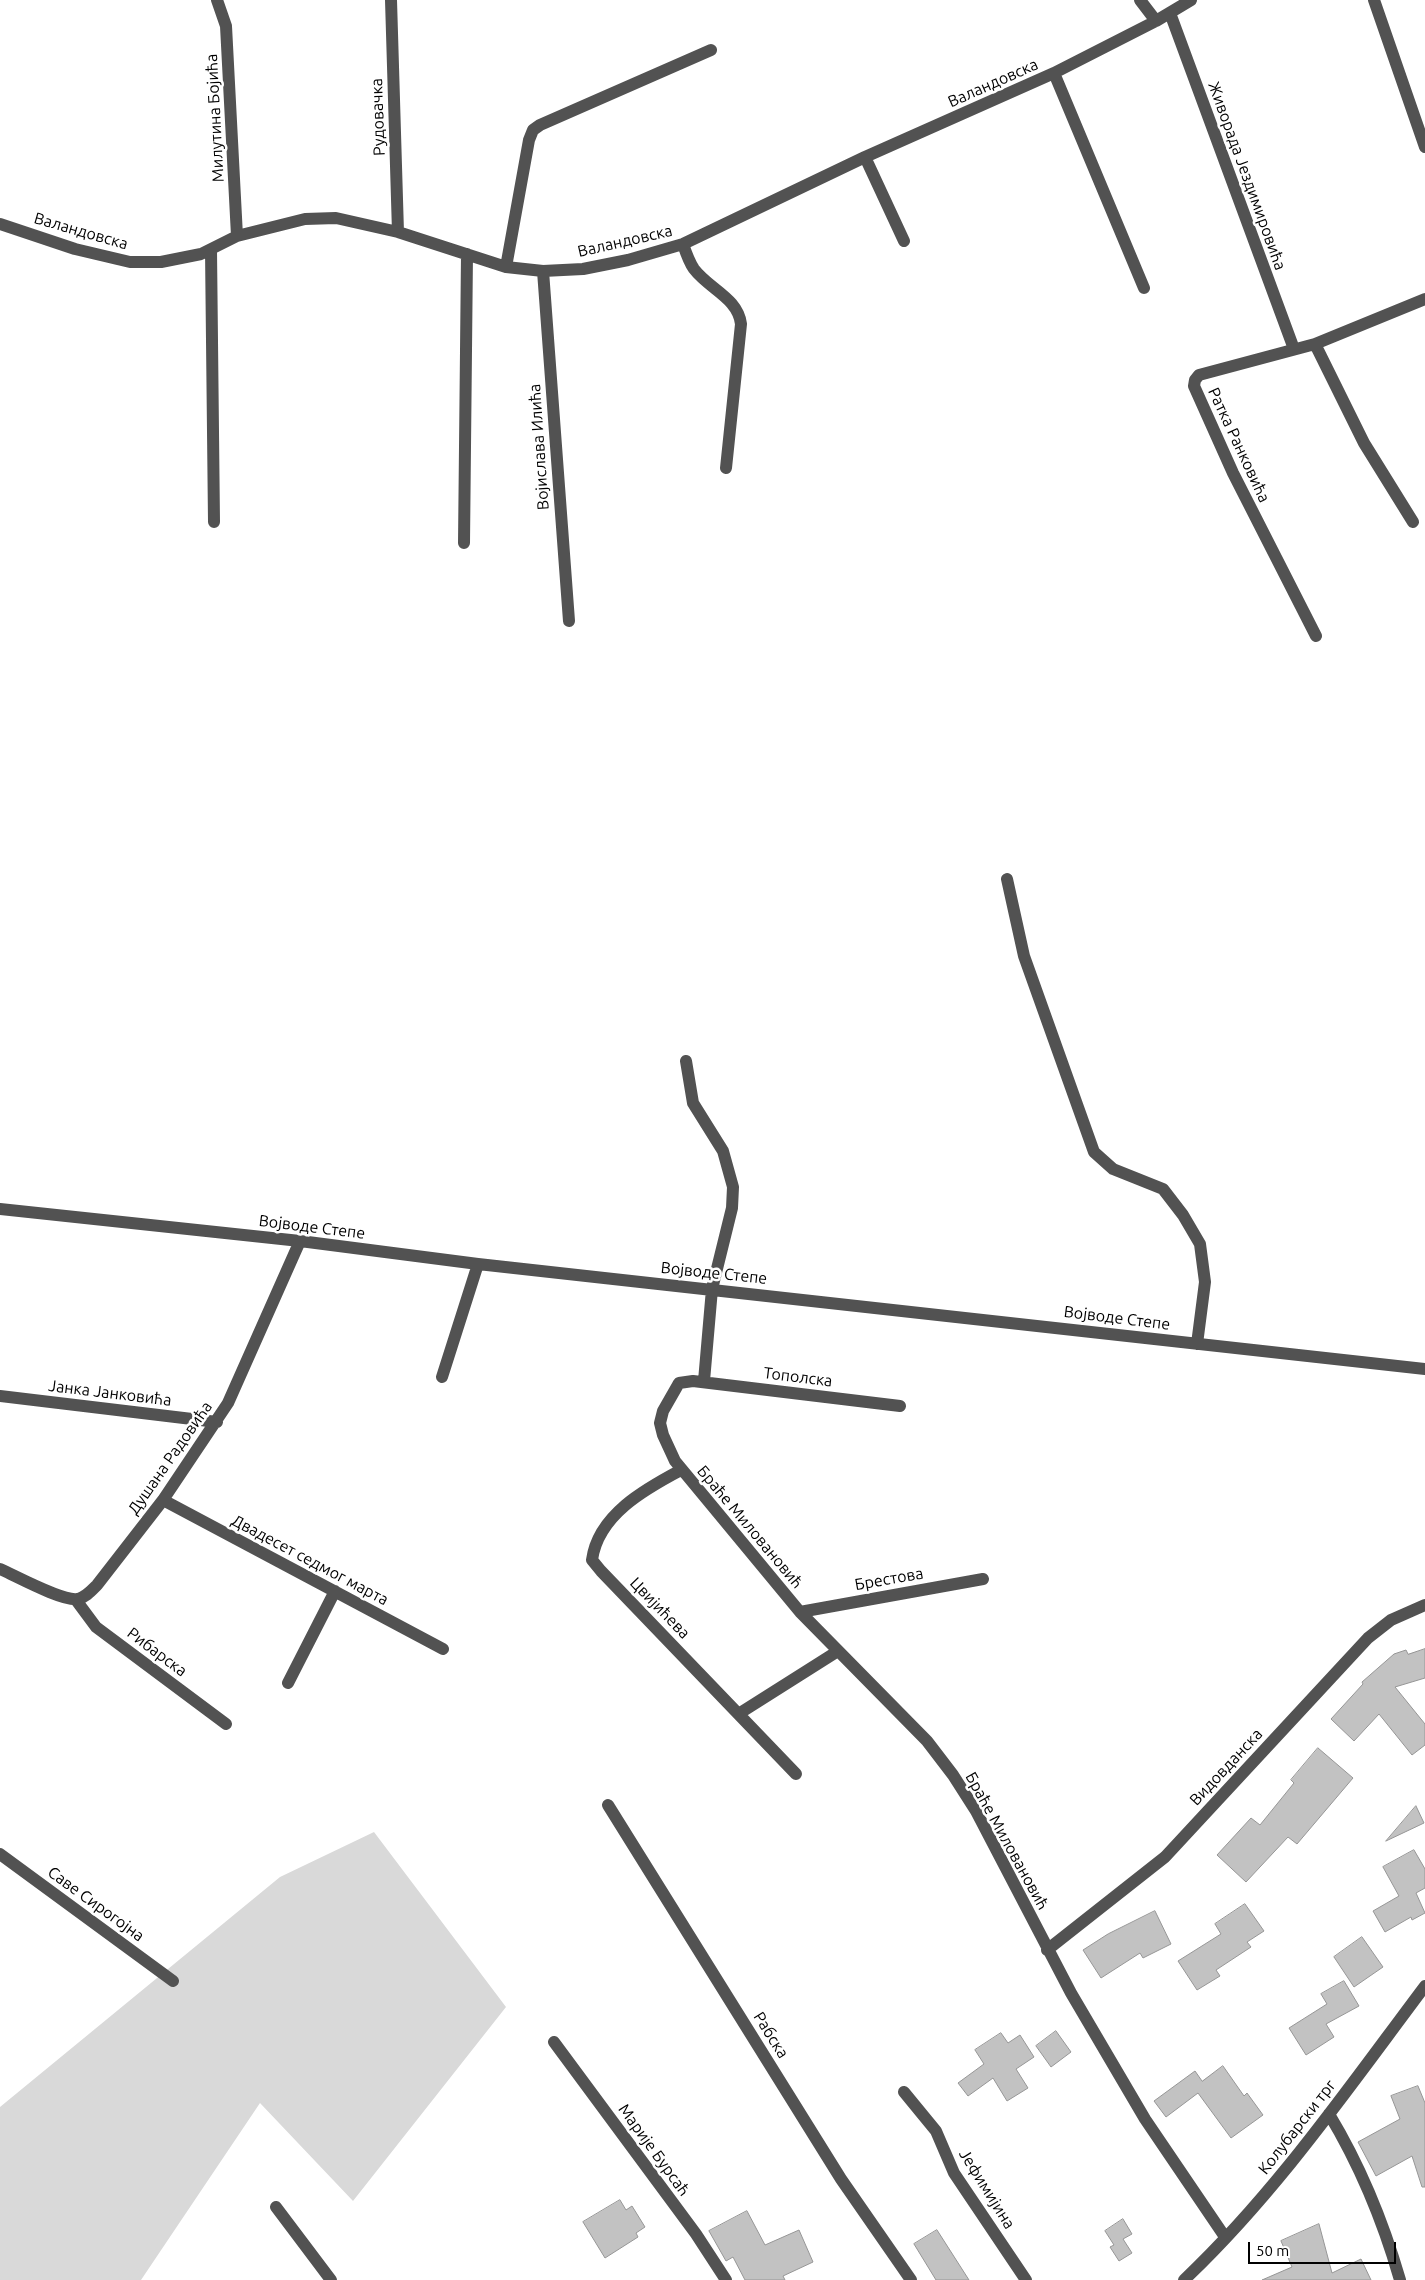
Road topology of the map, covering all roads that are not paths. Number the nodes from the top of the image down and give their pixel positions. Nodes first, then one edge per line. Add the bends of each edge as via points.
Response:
1 (217, 0) edge
2 (391, 0) edge
3 (1140, 0) edge
4 (1191, 0) edge
5 (1374, 0) edge
6 (1170, 13) junction
7 (1156, 21) junction
8 (711, 50) dead end
9 (1054, 73) junction
10 (1425, 147) edge
11 (865, 157) junction
12 (0, 224) edge
13 (398, 232) junction
14 (238, 236) junction
15 (904, 241) dead end
16 (683, 244) junction
17 (211, 250) junction
18 (467, 254) junction
19 (506, 267) junction
20 (543, 271) junction
21 (1144, 288) dead end
22 (1425, 299) edge
23 (1315, 344) junction
24 (1294, 350) junction
25 (726, 468) dead end
26 (214, 522) dead end
27 (1413, 522) dead end
28 (464, 543) dead end
29 (569, 621) dead end
30 (1316, 636) dead end
31 (1007, 879) dead end
32 (686, 1061) dead end
33 (0, 1209) edge
34 (300, 1241) junction
35 (478, 1264) junction
36 (712, 1289) junction
37 (1197, 1344) junction
38 (1425, 1369) edge
39 (442, 1377) dead end
40 (698, 1381) junction
41 (0, 1396) edge
42 (900, 1406) dead end
43 (216, 1422) junction
44 (681, 1470) junction
45 (163, 1500) junction
46 (0, 1569) edge
47 (984, 1579) dead end
48 (335, 1591) junction
49 (76, 1600) junction
50 (1425, 1604) edge
51 (800, 1612) junction
52 (443, 1649) dead end
53 (838, 1651) junction
54 (288, 1683) dead end
55 (740, 1713) junction
56 (226, 1724) dead end
57 (796, 1774) dead end
58 (608, 1805) dead end
59 (0, 1854) edge
60 (1047, 1950) junction
61 (173, 1981) dead end
62 (1425, 1986) edge
63 (554, 2042) dead end
64 (904, 2092) dead end
65 (1328, 2114) junction
66 (276, 2207) dead end
67 (1225, 2237) junction
68 (331, 2280) edge
69 (726, 2280) edge
70 (911, 2280) edge
71 (1026, 2280) edge
72 (1184, 2280) edge
73 (1400, 2280) edge

1 - 14 street, Милутина Бојића via 226,26
2 - 13 street, Рудовачка
3 - 7 street
4 - 6 street, Валандовска
5 - 10 street
6 - 7 street, Валандовска
6 - 24 street, Живорада Јездимировића
7 - 9 street, Валандовска
8 - 19 street via 533,130
9 - 11 street, Валандовска
9 - 21 street
11 - 15 street
11 - 16 street, Валандовска
12 - 17 street, Валандовска via 76,249 130,262 161,262
13 - 14 street, Валандовска via 328,218 305,219
13 - 18 street, Валандовска
14 - 17 street, Валандовска
16 - 20 street, Валандовска via 583,269
16 - 25 street via 692,268 740,313
17 - 26 street
18 - 19 street, Валандовска
18 - 28 street
19 - 20 street, Валандовска
20 - 29 street, Војислава Илића
22 - 23 street, Ратка Ранковића
23 - 24 street, Ратка Ранковића
23 - 27 street via 1364,443
24 - 30 street, Ратка Ранковића via 1199,375 1194,386 1233,474
31 - 37 street via 1024,956 1094,1152 1113,1169 1163,1189 1200,1244 1205,1282
32 - 36 street via 693,1103 723,1151 733,1187 732,1208
33 - 34 street, Војводе Степе
34 - 35 street, Војводе Степе
34 - 43 street, Душана Радовића via 228,1403
35 - 36 street, Војводе Степе
35 - 39 street
36 - 37 street, Војводе Степе
36 - 40 street
37 - 38 street, Војводе Степе
40 - 42 street, Тополска
40 - 44 street, Браће Миловановић via 679,1383 660,1423
41 - 43 street, Јанка Јанковића
43 - 45 street, Душана Радовића
44 - 51 street, Браће Миловановић
44 - 55 street, Цвијићева via 639,1492 605,1527 594,1547 592,1560
45 - 48 street, Двадесет седмог марта
45 - 49 street, Душана Радовића via 97,1585
46 - 49 street via 54,1594
47 - 51 street, Брестова
48 - 52 street, Двадесет седмог марта
48 - 54 street
49 - 56 street, Рибарска via 96,1627
50 - 60 street, Видовданска via 1390,1620 1368,1638 1165,1856
51 - 53 street, Браће Миловановић
53 - 55 street
53 - 60 street, Браће Миловановић via 927,1741 953,1775 976,1811
55 - 57 street, Цвијићева
58 - 70 street, Рабска via 841,2179
59 - 61 street, Саве Сирогојна
60 - 67 street, Браће Миловановић via 1145,2119
62 - 65 street, Колубарски трг
63 - 69 street, Марије Бурсаћ via 696,2234
64 - 71 street, Јефимијина via 936,2131 954,2173
65 - 67 street, Колубарски трг via 1262,2198
65 - 73 street via 1363,2175
66 - 68 street
67 - 72 street, Колубарски трг

